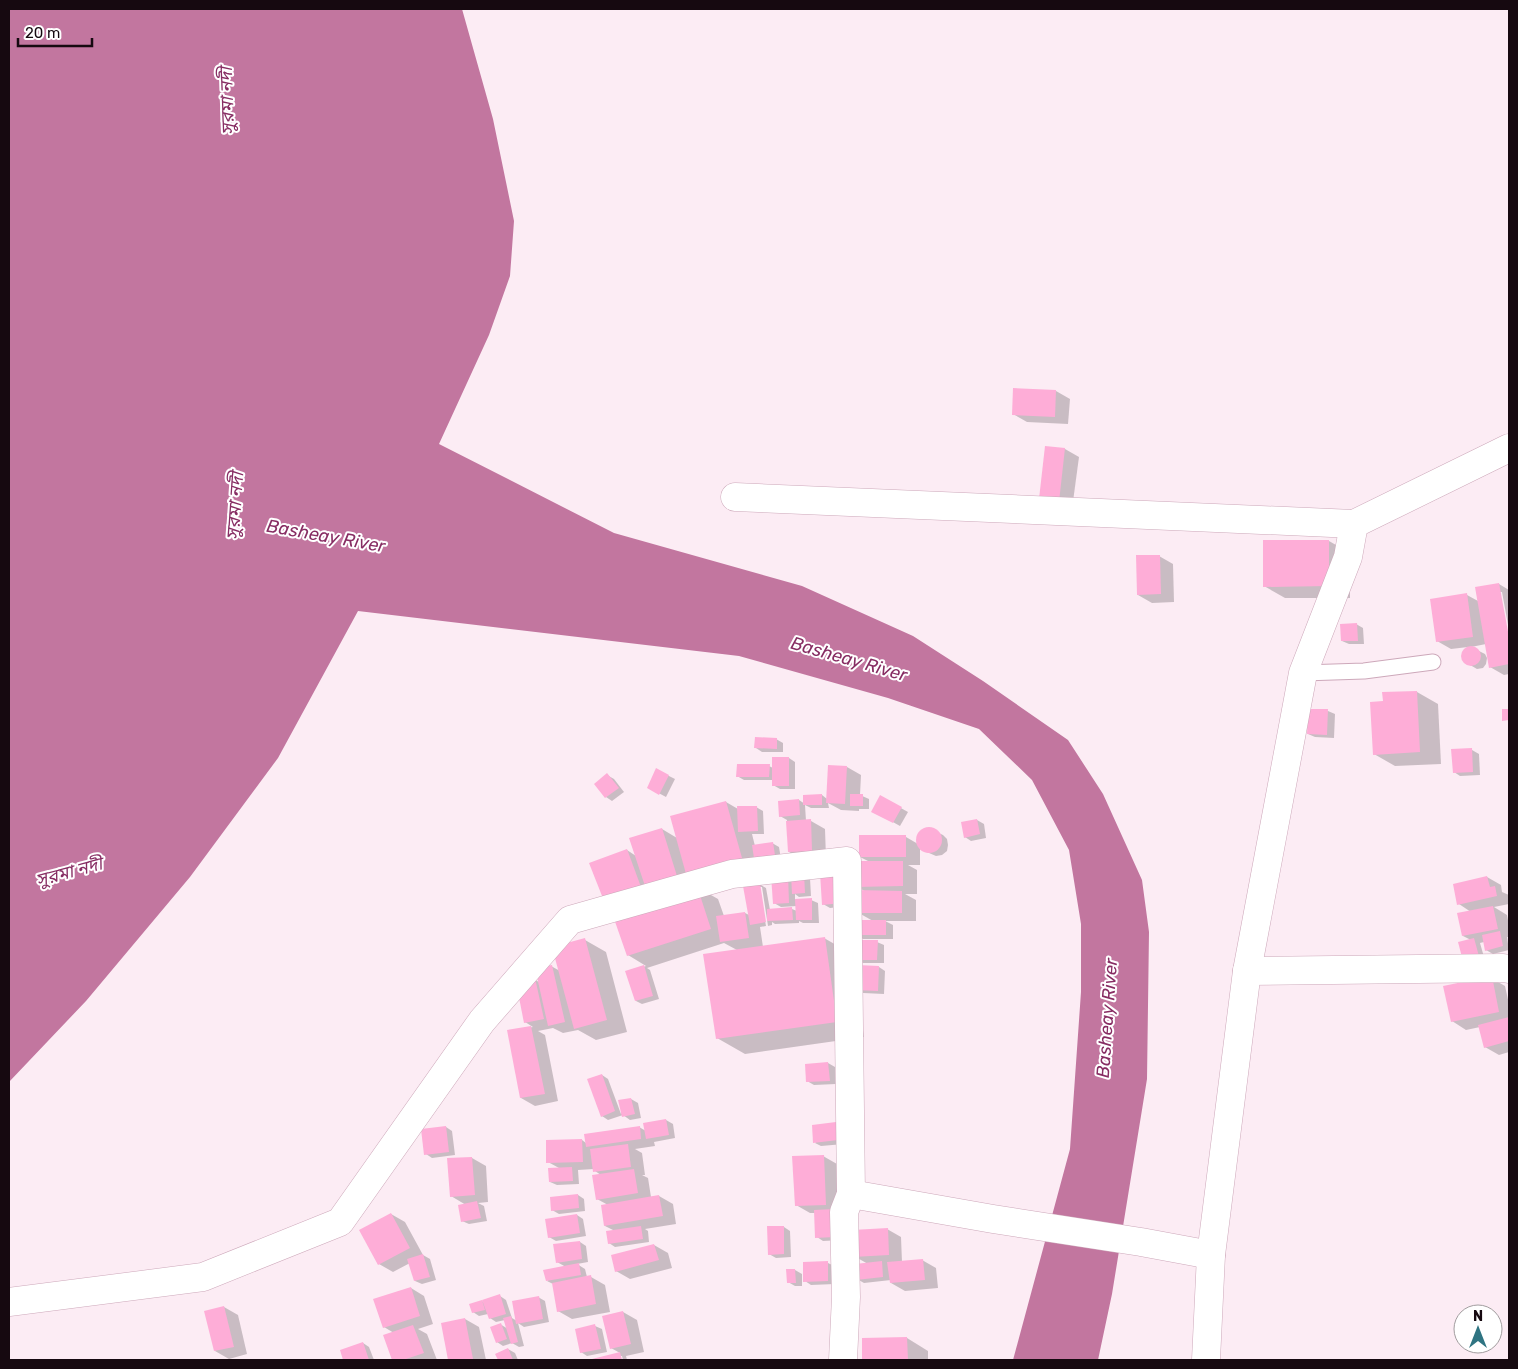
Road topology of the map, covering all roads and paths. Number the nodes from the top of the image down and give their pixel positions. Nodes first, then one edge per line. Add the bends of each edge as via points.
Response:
1 (1509, 448) edge
2 (735, 497) dead end
3 (1354, 524) junction
4 (1433, 662) dead end
5 (1303, 673) junction
6 (1509, 969) edge
7 (1247, 971) junction
8 (851, 1194) junction
9 (1211, 1255) junction
10 (9, 1302) edge
11 (843, 1360) edge
12 (1206, 1360) edge

1 - 3 street
2 - 3 street
3 - 5 street via 1348,557
4 - 5 lane via 1364,671
5 - 7 street
6 - 7 street
7 - 9 street
8 - 9 street
8 - 10 street via 847,860 732,874 570,920 482,1021 340,1222 203,1277
8 - 11 street via 844,1212 846,1297
9 - 12 street

